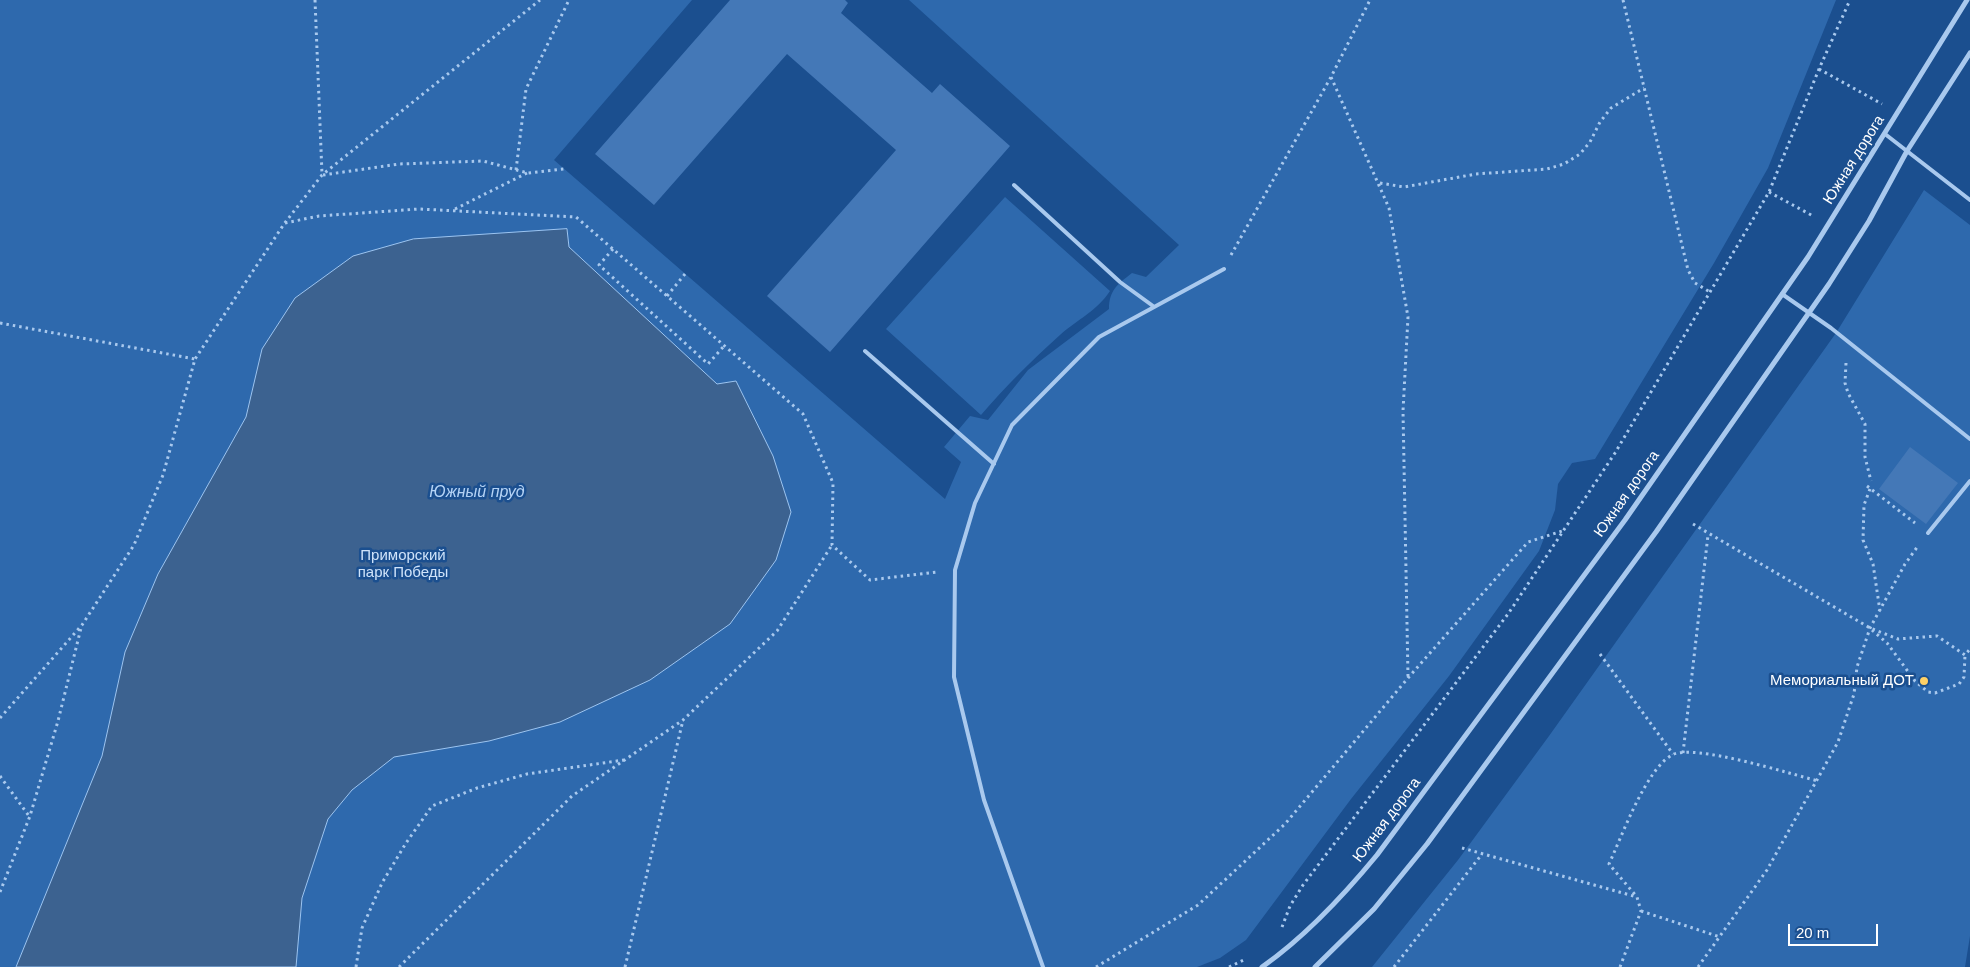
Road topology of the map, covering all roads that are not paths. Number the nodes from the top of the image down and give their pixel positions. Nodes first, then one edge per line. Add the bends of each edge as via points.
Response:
1 (1967, 0) edge
2 (1970, 53) edge
3 (1885, 134) junction
4 (1907, 151) junction
5 (1014, 185) dead end
6 (1970, 200) edge
7 (1224, 269) road end
8 (1782, 294) junction
9 (1153, 306) junction
10 (1810, 312) junction
11 (864, 351) dead end
12 (1970, 440) edge
13 (994, 464) junction
14 (1970, 481) edge
15 (1928, 533) road end
16 (1043, 967) edge
17 (1262, 967) edge
18 (1315, 967) edge

1 - 3 street, Южная дорога
2 - 4 street
3 - 4 lane
3 - 8 street, Южная дорога
4 - 6 lane
4 - 10 street via 1869,221
5 - 9 lane via 1120,282
7 - 9 lane
8 - 10 lane
8 - 17 street, Южная дорога via 1625,520 1377,855 1351,886 1282,953
9 - 13 lane via 1099,337 1012,425
10 - 12 lane
10 - 18 street via 1656,532 1427,844 1374,909
11 - 13 lane
13 - 16 lane via 975,503 955,570 954,677 984,800
14 - 15 lane

